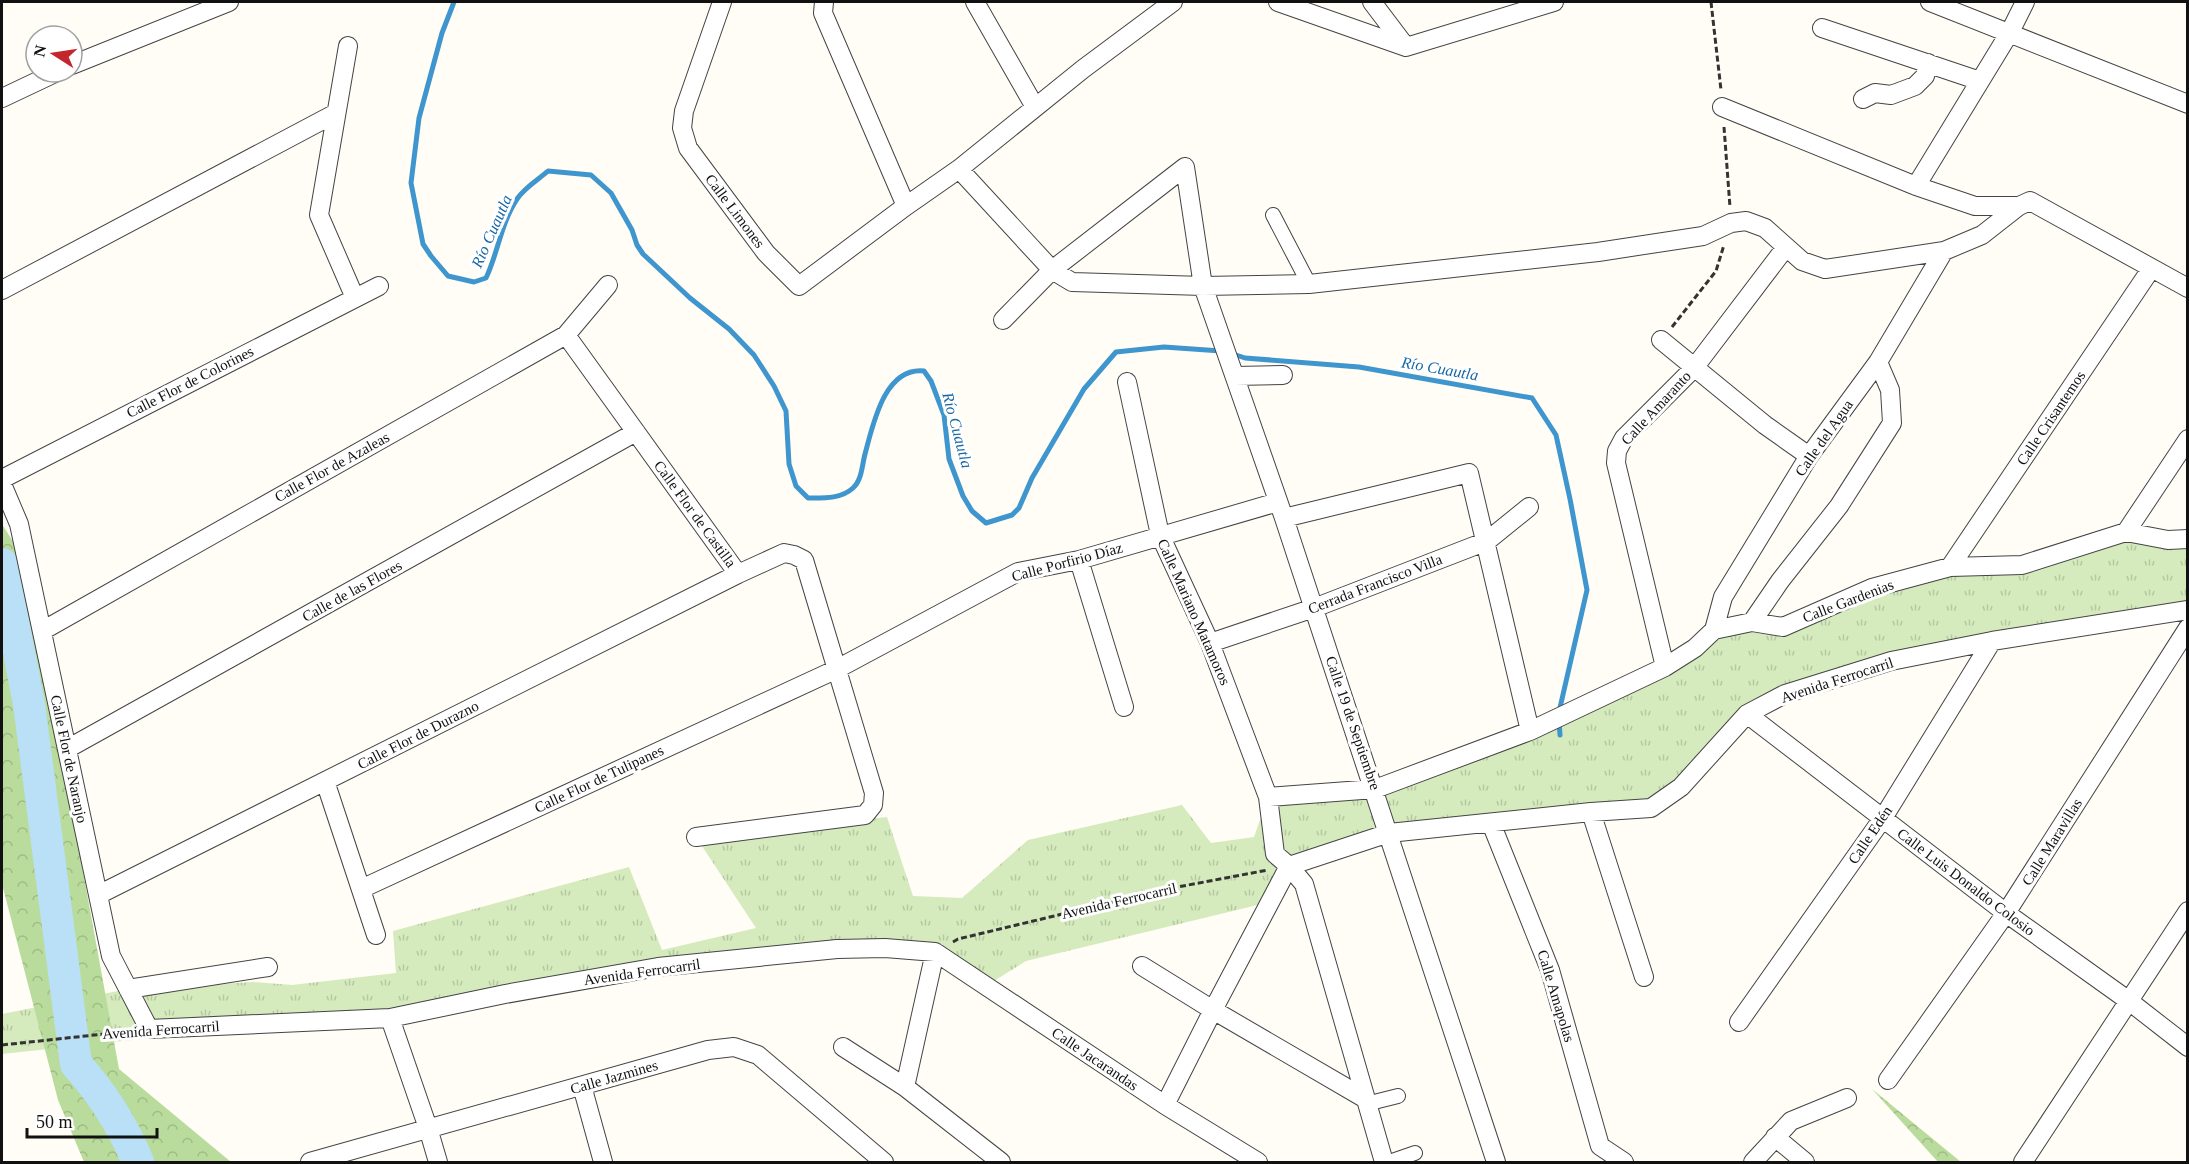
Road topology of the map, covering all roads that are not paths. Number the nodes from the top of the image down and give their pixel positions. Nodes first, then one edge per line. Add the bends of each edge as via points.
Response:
1 (229, 2) edge
2 (722, 2) edge
3 (824, 2) edge
4 (975, 2) edge
5 (1173, 2) edge
6 (1278, 2) edge
7 (1372, 2) edge
8 (1930, 2) edge
9 (2025, 2) edge
10 (1545, 3) edge
11 (1822, 28) dead end
12 (2010, 32) junction
13 (348, 46) dead end
14 (1406, 47) junction
15 (84, 60) edge
16 (1928, 63) junction
17 (1980, 81) junction
18 (32, 84) edge
19 (2, 98) edge
20 (1863, 99) dead end
21 (2187, 104) edge
22 (1035, 107) junction
23 (1722, 107) dead end
24 (336, 113) junction
25 (959, 169) junction
26 (1916, 186) junction
27 (906, 206) junction
28 (1975, 206) junction
29 (2019, 206) junction
30 (1273, 215) dead end
31 (1982, 235) junction
32 (1786, 247) junction
33 (1944, 251) junction
34 (2151, 269) junction
35 (1052, 270) junction
36 (1309, 284) junction
37 (608, 285) dead end
38 (379, 286) dead end
39 (1203, 286) junction
40 (2187, 288) edge
41 (2, 290) edge
42 (355, 298) junction
43 (1003, 320) dead end
44 (566, 335) junction
45 (1661, 340) road end
46 (1878, 362) junction
47 (1694, 368) junction
48 (1283, 375) dead end
49 (1235, 376) junction
50 (1127, 382) dead end
51 (636, 432) junction
52 (2187, 439) edge
53 (1809, 456) junction
54 (2, 479) edge
55 (2, 484) edge
56 (1529, 507) dead end
57 (1281, 510) junction
58 (2126, 532) junction
59 (1160, 535) junction
60 (2187, 539) edge
61 (1487, 541) junction
62 (1079, 560) junction
63 (1950, 567) junction
64 (738, 574) junction
65 (1314, 608) junction
66 (2187, 610) edge
67 (1752, 622) junction
68 (2187, 628) edge
69 (1714, 630) junction
70 (42, 631) junction
71 (1992, 641) junction
72 (1210, 643) junction
73 (1665, 667) junction
74 (837, 669) junction
75 (1125, 707) dead end
76 (1747, 714) junction
77 (1530, 731) junction
78 (67, 749) junction
79 (325, 781) junction
80 (1375, 789) junction
81 (1268, 797) junction
82 (1591, 812) junction
83 (1882, 818) junction
84 (1491, 824) junction
85 (1389, 833) junction
86 (696, 837) dead end
87 (1289, 866) junction
88 (361, 889) junction
89 (98, 895) junction
90 (2187, 911) edge
91 (2006, 913) junction
92 (376, 935) dead end
93 (936, 952) junction
94 (1142, 966) dead end
95 (268, 967) dead end
96 (1644, 977) dead end
97 (128, 989) junction
98 (2129, 1001) junction
99 (1213, 1010) junction
100 (390, 1018) junction
101 (1739, 1022) dead end
102 (148, 1029) joint
103 (843, 1047) dead end
104 (2187, 1047) edge
105 (1888, 1080) dead end
106 (582, 1086) junction
107 (905, 1087) junction
108 (1398, 1096) dead end
109 (1846, 1098) dead end
110 (1365, 1101) junction
111 (1165, 1105) junction
112 (428, 1128) junction
113 (1775, 1137) junction
114 (1415, 1153) dead end
115 (310, 1162) edge
116 (438, 1162) edge
117 (603, 1162) edge
118 (885, 1162) edge
119 (1001, 1162) edge
120 (1258, 1162) edge
121 (1384, 1162) edge
122 (1389, 1162) edge
123 (1496, 1162) edge
124 (1624, 1162) edge
125 (1754, 1162) edge
126 (1805, 1162) edge
127 (2023, 1162) edge

1 - 15 street
2 - 27 street, Calle Limones via 684,111 682,128 688,148 766,253 799,286
3 - 27 street via 823,13
4 - 22 street
5 - 22 street
6 - 14 street
7 - 14 street
8 - 12 street
9 - 12 street
10 - 14 street
11 - 16 street
12 - 17 street
12 - 21 street
13 - 24 street
16 - 17 street
16 - 20 street via 1925,76 1915,86
17 - 26 street
18 - 19 street
22 - 25 street
23 - 26 street
24 - 41 street
24 - 42 street via 319,214
25 - 27 street
25 - 35 street
26 - 28 street
28 - 29 street
28 - 31 street
29 - 31 street
29 - 34 street via 2030,201
30 - 36 street
31 - 33 street
32 - 33 street via 1802,261 1825,269
32 - 36 street via 1765,228 1746,221 1731,223 1703,236 1599,252
32 - 47 street, Calle Amaranto
33 - 46 street, Calle del Agua
34 - 40 street
34 - 63 street, Calle Crisantemos
35 - 39 street via 1072,282
35 - 39 street, Calle 19 de Septiembre via 1185,167
35 - 43 street
36 - 39 street
37 - 44 street, Calle Flor de Azaleas
38 - 42 street, Calle Flor de Colorines
39 - 49 street, Calle 19 de Septiembre
42 - 54 street, Calle Flor de Colorines
44 - 51 street, Calle Flor de Castilla
44 - 70 street, Calle Flor de Azaleas
45 - 47 street
46 - 53 street, Calle del Agua
46 - 67 street via 1890,390 1892,423 1839,506
47 - 53 street
47 - 73 street, Calle Amaranto via 1624,438 1617,451 1616,463
48 - 49 street
49 - 57 street, Calle 19 de Septiembre
50 - 59 street, Calle Mariano Matamoros
51 - 64 street, Calle Flor de Castilla
51 - 78 street, Calle de las Flores
52 - 58 street
53 - 69 street, Calle del Agua via 1723,597
55 - 70 street, Calle Flor de Naranjo via 19,524
56 - 61 street, Cerrada Francisco Villa
57 - 59 street, Calle Porfirio Díaz
57 - 61 street, Calle Porfirio Díaz via 1469,473
57 - 65 street, Calle 19 de Septiembre
58 - 60 street, Calle Gardenias via 2168,540
58 - 63 street, Calle Gardenias via 2022,565
59 - 62 street, Calle Porfirio Díaz
59 - 72 street, Calle Mariano Matamoros
61 - 65 street, Cerrada Francisco Villa
61 - 77 street
62 - 74 street, Calle Porfirio Díaz via 1018,572
62 - 75 street
63 - 67 street, Calle Gardenias via 1872,588 1783,627
64 - 74 street, Calle Flor de Castilla via 784,554 804,560
64 - 79 street, Calle Flor de Durazno
65 - 72 street, Cerrada Francisco Villa
65 - 80 street, Calle 19 de Septiembre
66 - 71 street, Avenida Ferrocarril
67 - 69 street, Calle Gardenias
68 - 91 street, Calle Maravillas
69 - 73 street
70 - 78 street, Calle Flor de Naranjo
71 - 76 street, Avenida Ferrocarril via 1891,661 1785,694
71 - 83 street, Calle Edén
72 - 81 street, Calle Mariano Matamoros
73 - 77 street
74 - 86 street, Calle Flor de Castilla via 874,793 873,805 865,815
74 - 88 street, Calle Flor de Tulipanes
76 - 82 street, Avenida Ferrocarril via 1681,787 1651,808
76 - 83 street, Calle Luis Donaldo Colosio
77 - 80 street
78 - 89 street, Calle Flor de Naranjo
79 - 88 street
79 - 89 street, Calle Flor de Durazno
80 - 81 street
80 - 85 street, Calle 19 de Septiembre
81 - 87 street, Calle Mariano Matamoros via 1275,854
82 - 84 street, Avenida Ferrocarril
82 - 96 street
83 - 91 street, Calle Luis Donaldo Colosio
83 - 101 street, Calle Edén
84 - 85 street, Avenida Ferrocarril
84 - 124 street, Calle Amapolas via 1550,970 1600,1146
85 - 87 street, Avenida Ferrocarril
85 - 123 street, Calle 19 de Septiembre
87 - 99 street
87 - 110 street, Calle Mariano Matamoros via 1304,884
88 - 92 street
89 - 97 street, Calle Flor de Naranjo via 111,957
90 - 98 street
91 - 98 street, Calle Luis Donaldo Colosio
91 - 105 street, Calle Maravillas
93 - 100 street, Avenida Ferrocarril via 837,949 658,968
93 - 107 street
93 - 111 street, Calle Jacarandas
94 - 99 street
95 - 97 street
97 - 102 street, Calle Flor de Naranjo
98 - 104 street, Calle Luis Donaldo Colosio
98 - 127 street
99 - 110 street
99 - 111 street
100 - 102 street, Avenida Ferrocarril
100 - 112 street
103 - 107 street
106 - 112 street, Calle Jazmines
106 - 117 street
106 - 118 street, Calle Jazmines via 708,1050 734,1047 758,1055
107 - 119 street
108 - 110 street
109 - 113 street via 1791,1121
110 - 121 street, Calle Mariano Matamoros
111 - 120 street, Calle Jacarandas
112 - 115 street, Calle Jazmines
112 - 116 street
113 - 125 street
113 - 126 street
114 - 122 street

